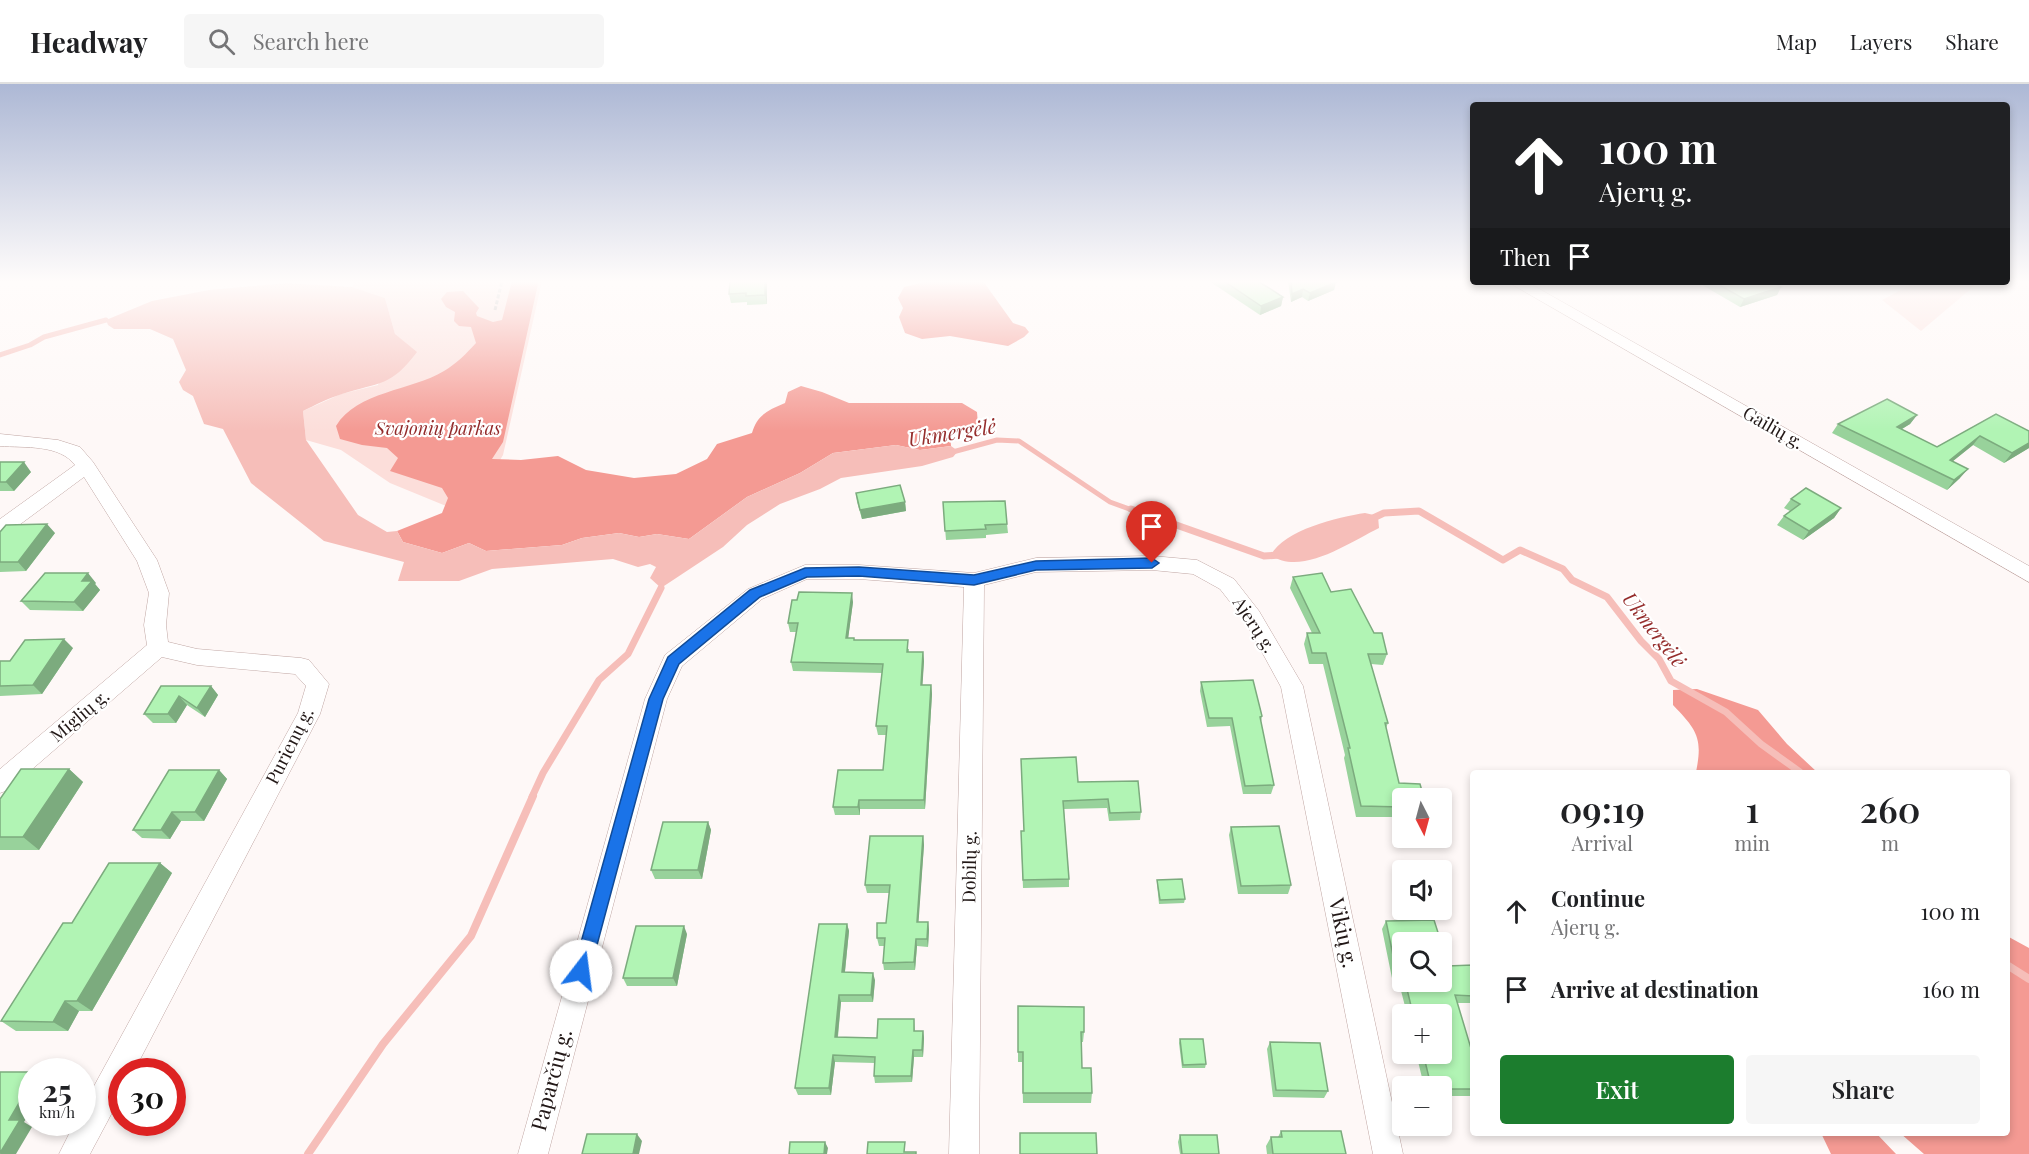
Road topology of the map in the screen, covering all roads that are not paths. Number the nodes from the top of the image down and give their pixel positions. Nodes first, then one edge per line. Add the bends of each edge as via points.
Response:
1 (1602, 331) edge
2 (0, 441) edge
3 (86, 466) junction
4 (0, 529) edge
5 (2029, 575) edge
6 (974, 580) junction
7 (158, 648) junction
8 (673, 661) joint
9 (1297, 712) joint
10 (0, 783) edge
11 (74, 1154) edge
12 (533, 1154) edge
13 (964, 1154) edge
14 (1388, 1154) edge

1 - 5 street, Gailių g.
2 - 3 street via 52,444 74,451
3 - 4 street
3 - 7 street via 147,560 159,593 155,625
6 - 8 street, Ajerų g. via 805,572 755,594
6 - 9 street, Ajerų g. via 1046,565 1152,563 1197,567 1227,584 1252,616 1292,686
6 - 13 street, Dobilų g.
7 - 10 street, Miglių g.
7 - 11 street, Purienų g. via 197,657 301,666 318,684 309,714
8 - 12 street, Paparčių g. via 652,710
9 - 14 street, Vikių g.

